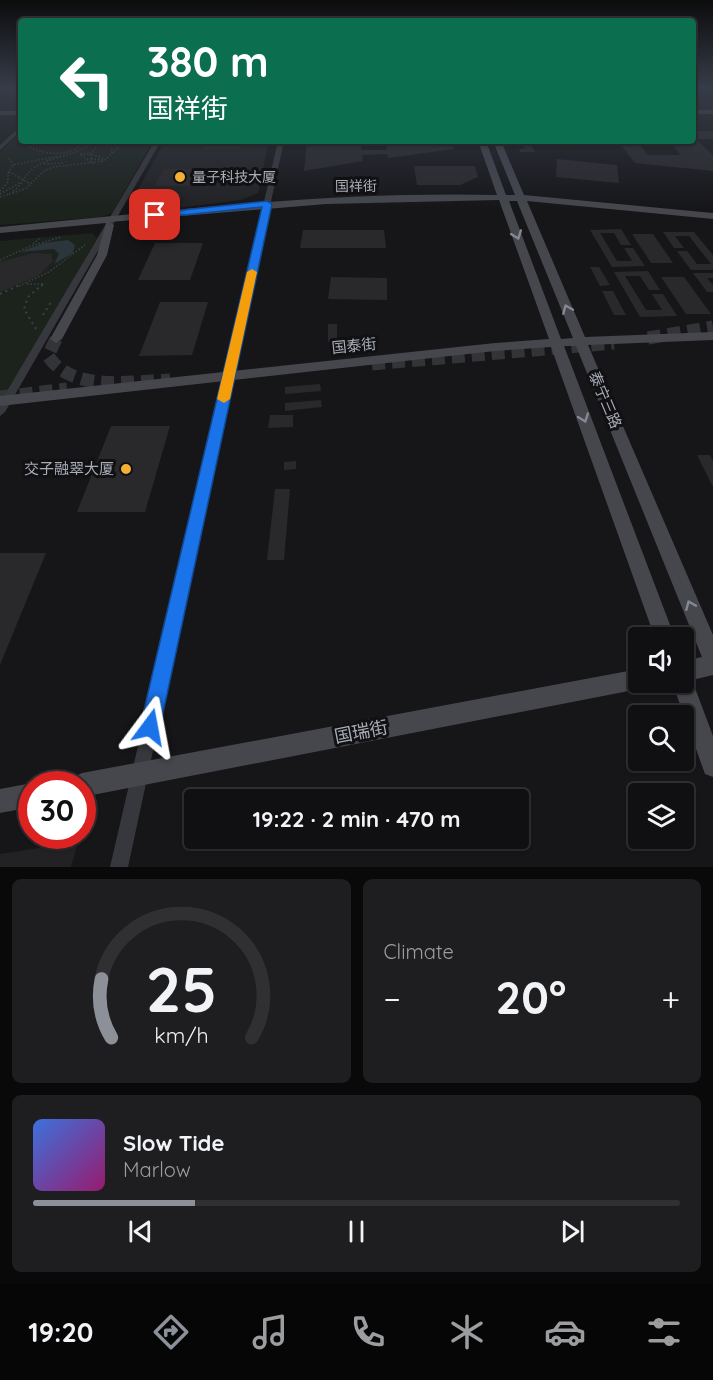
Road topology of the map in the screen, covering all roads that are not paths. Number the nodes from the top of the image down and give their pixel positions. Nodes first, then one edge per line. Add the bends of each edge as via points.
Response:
1 (18, 131) edge
2 (156, 144) edge
3 (280, 144) edge
4 (483, 144) edge
5 (498, 144) edge
6 (0, 148) edge
7 (504, 201) junction
8 (522, 201) junction
9 (267, 207) junction
10 (713, 216) edge
11 (111, 222) junction
12 (713, 222) edge
13 (0, 230) edge
14 (0, 235) edge
15 (713, 336) edge
16 (56, 339) tunnel mouth
17 (580, 341) junction
18 (557, 343) junction
19 (228, 377) junction
20 (2, 405) edge
21 (661, 627) edge
22 (713, 659) edge
23 (713, 665) edge
24 (694, 669) edge
25 (628, 681) edge
26 (686, 693) edge
27 (713, 766) edge
28 (140, 774) junction
29 (96, 782) edge
30 (18, 798) edge
31 (0, 801) edge
32 (119, 867) edge

1 - 6 street
2 - 11 street
3 - 9 street
4 - 7 street, 泰宁三路
5 - 8 street, 泰宁三路
7 - 8 street, 国祥街
7 - 9 street, 国祥街
7 -> 18 street, 泰宁三路
8 - 10 street, 国祥街
8 - 12 street, 国祥街
17 -> 8 street, 泰宁三路
9 - 11 street, 国祥街
9 - 19 street
11 - 13 street, 国祥街
11 - 14 street, 国祥街
11 - 16 street via 102,255
11 - 20 street
15 - 17 street, 国泰街
17 - 18 street, 国泰街
22 -> 17 street, 泰宁三路
18 - 19 street, 国泰街
18 -> 21 street, 泰宁三路
19 - 20 street, 国泰街
19 - 28 street
23 - 24 street
25 - 28 street, 国瑞街
26 - 27 street
28 - 29 street, 国瑞街
28 - 32 street
30 - 31 street

